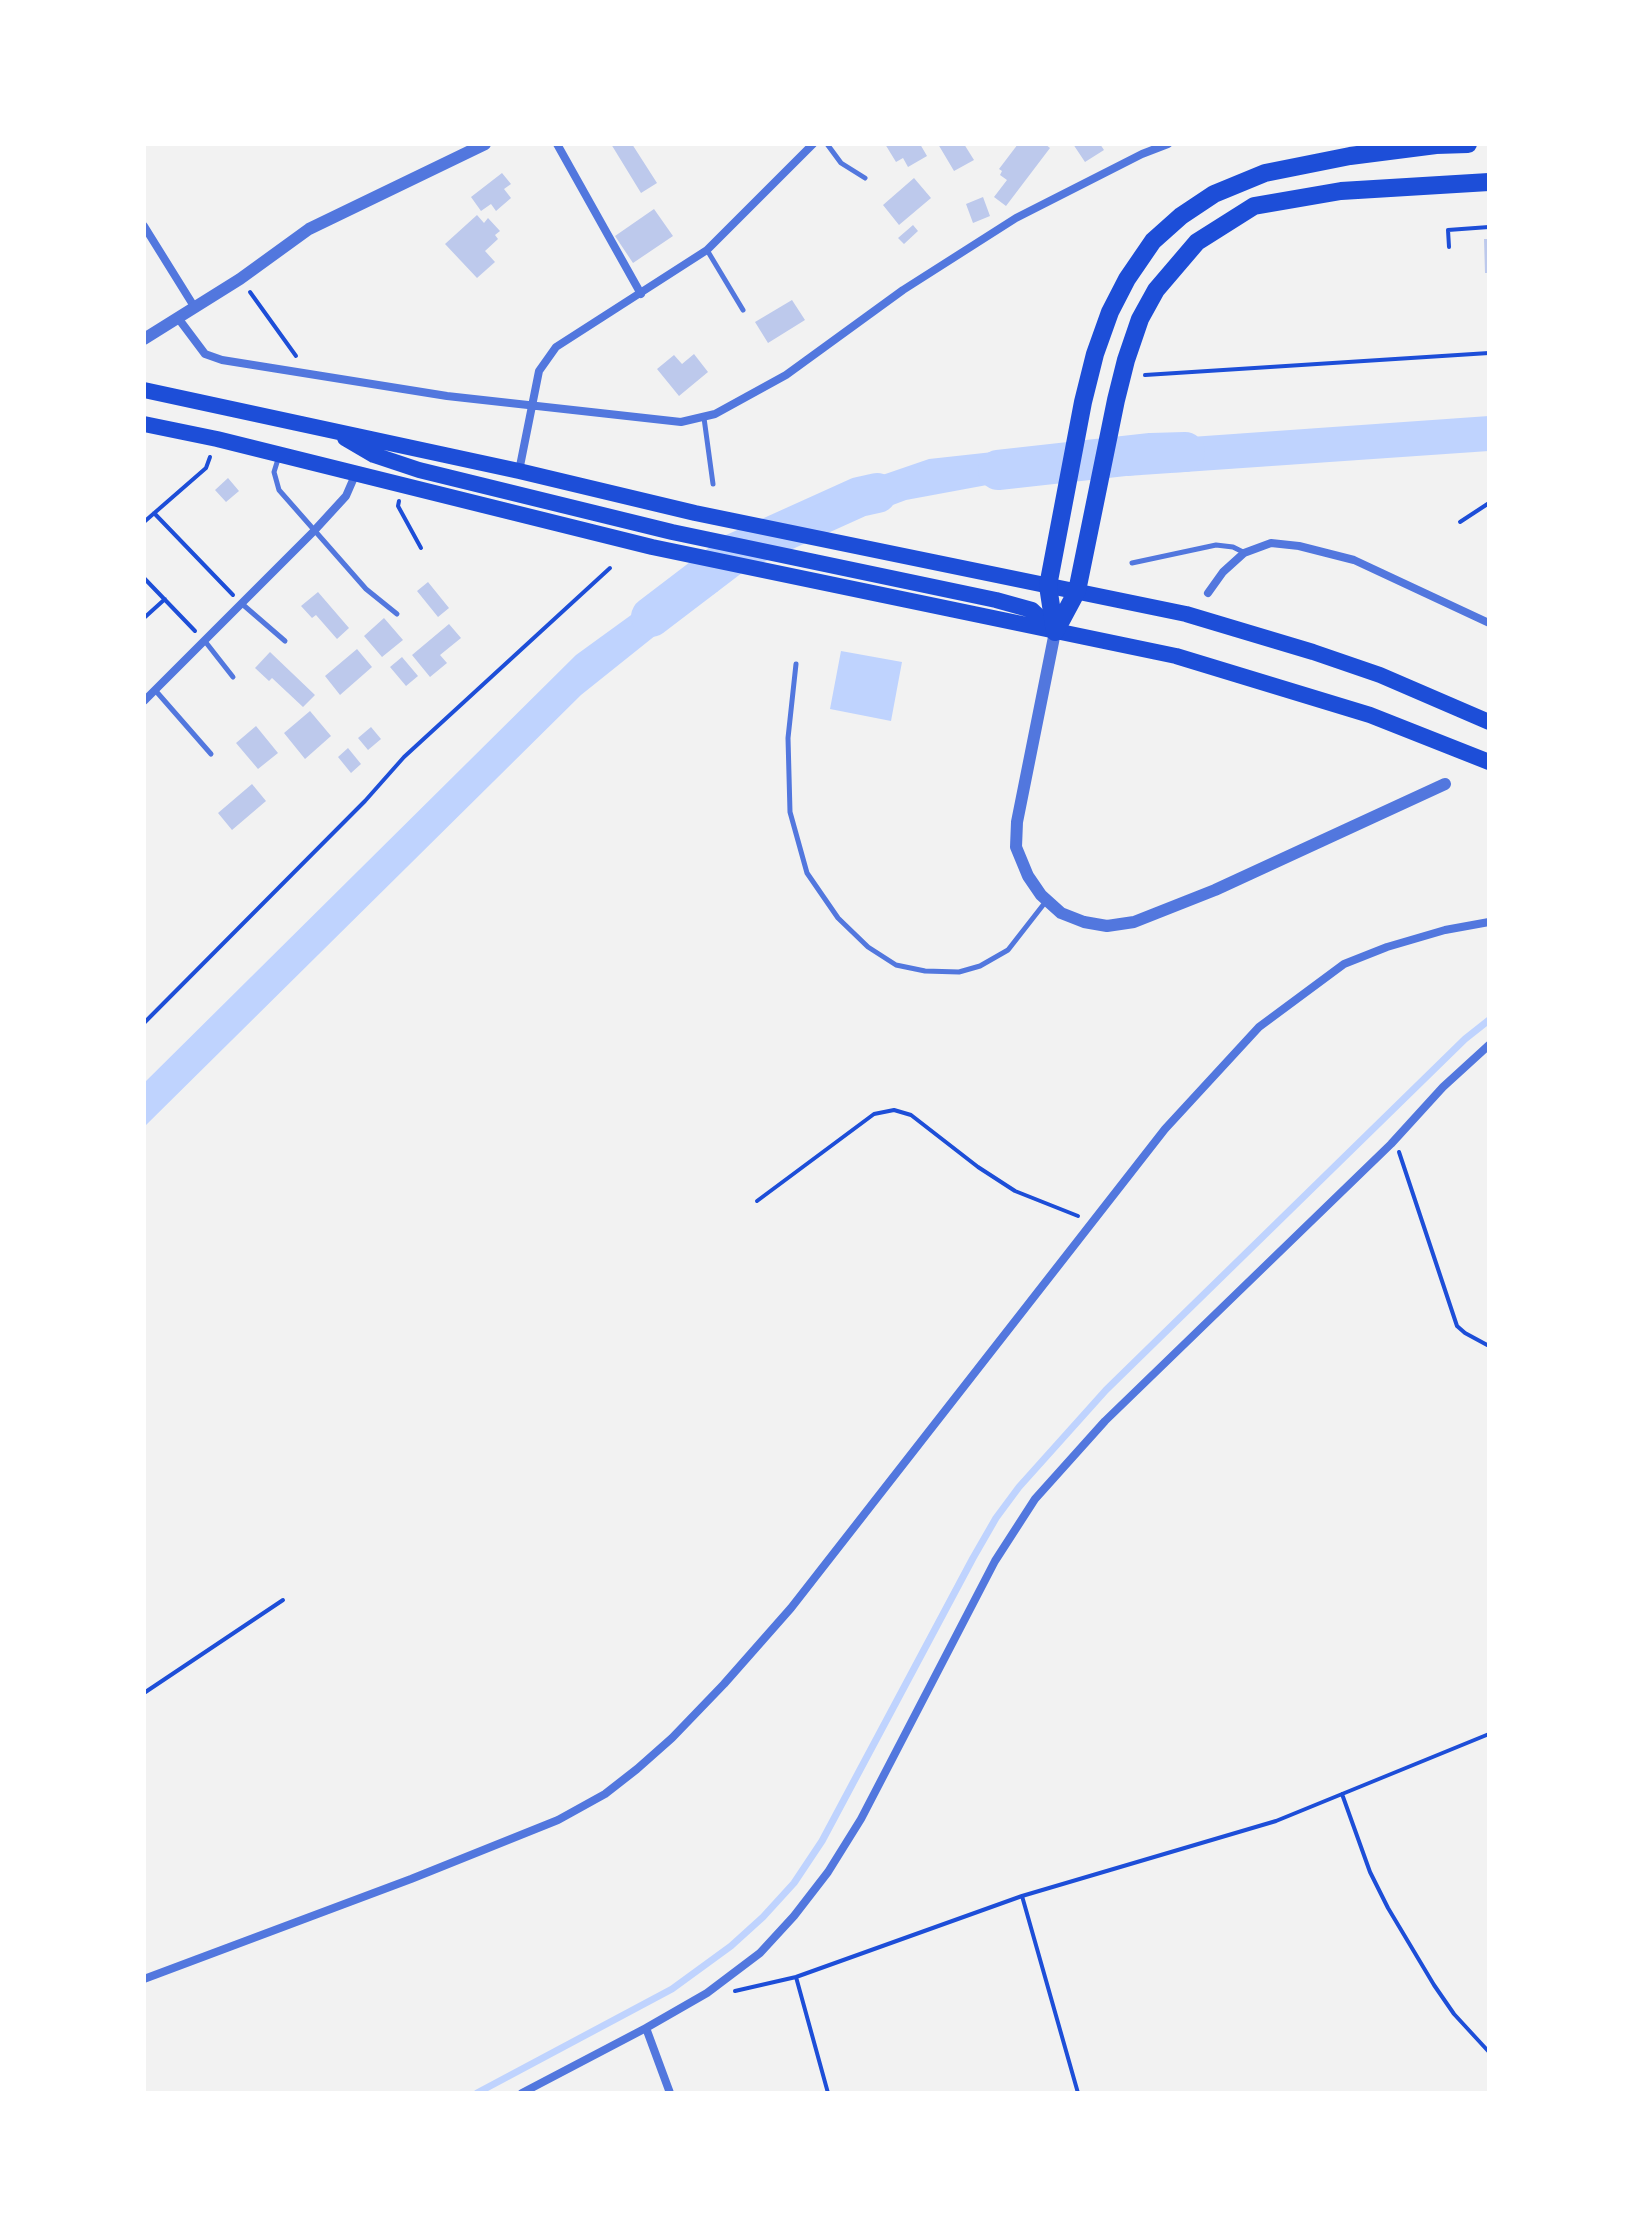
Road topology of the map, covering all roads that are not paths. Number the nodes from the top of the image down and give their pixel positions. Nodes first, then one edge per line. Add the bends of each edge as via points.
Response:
1 (485, 144) edge
2 (557, 144) edge
3 (813, 144) edge
4 (827, 144) edge
5 (1168, 144) edge
6 (1468, 144) edge
7 (865, 178) dead end
8 (1489, 182) edge
9 (144, 226) edge
10 (707, 250) junction
11 (641, 294) junction
12 (195, 308) junction
13 (743, 310) dead end
14 (178, 318) junction
15 (144, 339) edge
16 (144, 390) edge
17 (531, 406) junction
18 (704, 418) junction
19 (144, 424) edge
20 (330, 429) junction
21 (280, 455) junction
22 (519, 471) junction
23 (356, 473) junction
24 (713, 484) dead end
25 (313, 532) junction
26 (1244, 553) junction
27 (1132, 563) dead end
28 (1048, 586) junction
29 (1077, 591) junction
30 (1208, 593) dead end
31 (241, 603) junction
32 (397, 614) dead end
33 (1489, 623) edge
34 (1055, 632) junction
35 (204, 640) junction
36 (285, 641) dead end
37 (796, 664) dead end
38 (233, 677) dead end
39 (155, 690) junction
40 (144, 701) edge
41 (1489, 722) edge
42 (211, 754) dead end
43 (1489, 762) edge
44 (1445, 784) dead end
45 (1047, 900) junction
46 (1489, 922) edge
47 (1489, 1045) edge
48 (144, 1979) edge
49 (646, 2028) junction
50 (522, 2093) edge
51 (670, 2093) edge

1 - 12 street via 309,229
2 - 11 street
3 - 10 street
4 - 7 lane via 841,163
5 - 18 street via 1016,218 903,290 786,375
6 - 28 highway via 1350,156 1265,173 1214,194 1153,241 1110,312 1095,354
8 - 29 highway via 1341,191 1254,206 1197,242 1156,290 1135,332
9 - 12 street
10 - 11 street
10 - 13 lane
11 - 17 street via 556,347 539,371
12 - 14 street
14 - 15 street
14 - 17 street via 205,354 222,360
16 - 20 highway
17 - 18 street via 681,422
17 - 22 street
18 - 24 lane
19 - 21 highway
20 - 22 highway
20 - 34 highway via 374,455 419,470 672,532 1032,610
21 - 23 highway
21 - 25 lane via 274,472 279,490
22 - 28 highway
23 - 25 street via 346,496
23 - 34 highway via 652,547
25 - 31 street
25 - 32 lane
26 - 27 lane via 1216,545
26 - 30 street
26 - 33 street via 1271,543 1354,560
28 - 29 highway
28 - 34 highway
29 - 34 highway
29 - 41 highway via 1186,614 1313,652
31 - 35 street
31 - 36 lane
34 - 43 highway via 1176,656 1293,690
34 - 45 street via 1016,847 1028,876
35 - 38 lane
35 - 39 street
37 - 45 lane via 788,738 790,812 807,873 838,918 868,947 896,965 959,972 1008,950
39 - 40 street
39 - 42 lane
44 - 45 street via 1134,922 1084,922 1061,913
46 - 48 street via 1445,930 1344,964 1259,1027 1165,1129 791,1608 724,1684 637,1769 558,1820
47 - 49 street via 1105,1421 1035,1499 995,1561 828,1872 760,1953 707,1993
49 - 50 street
49 - 51 street

